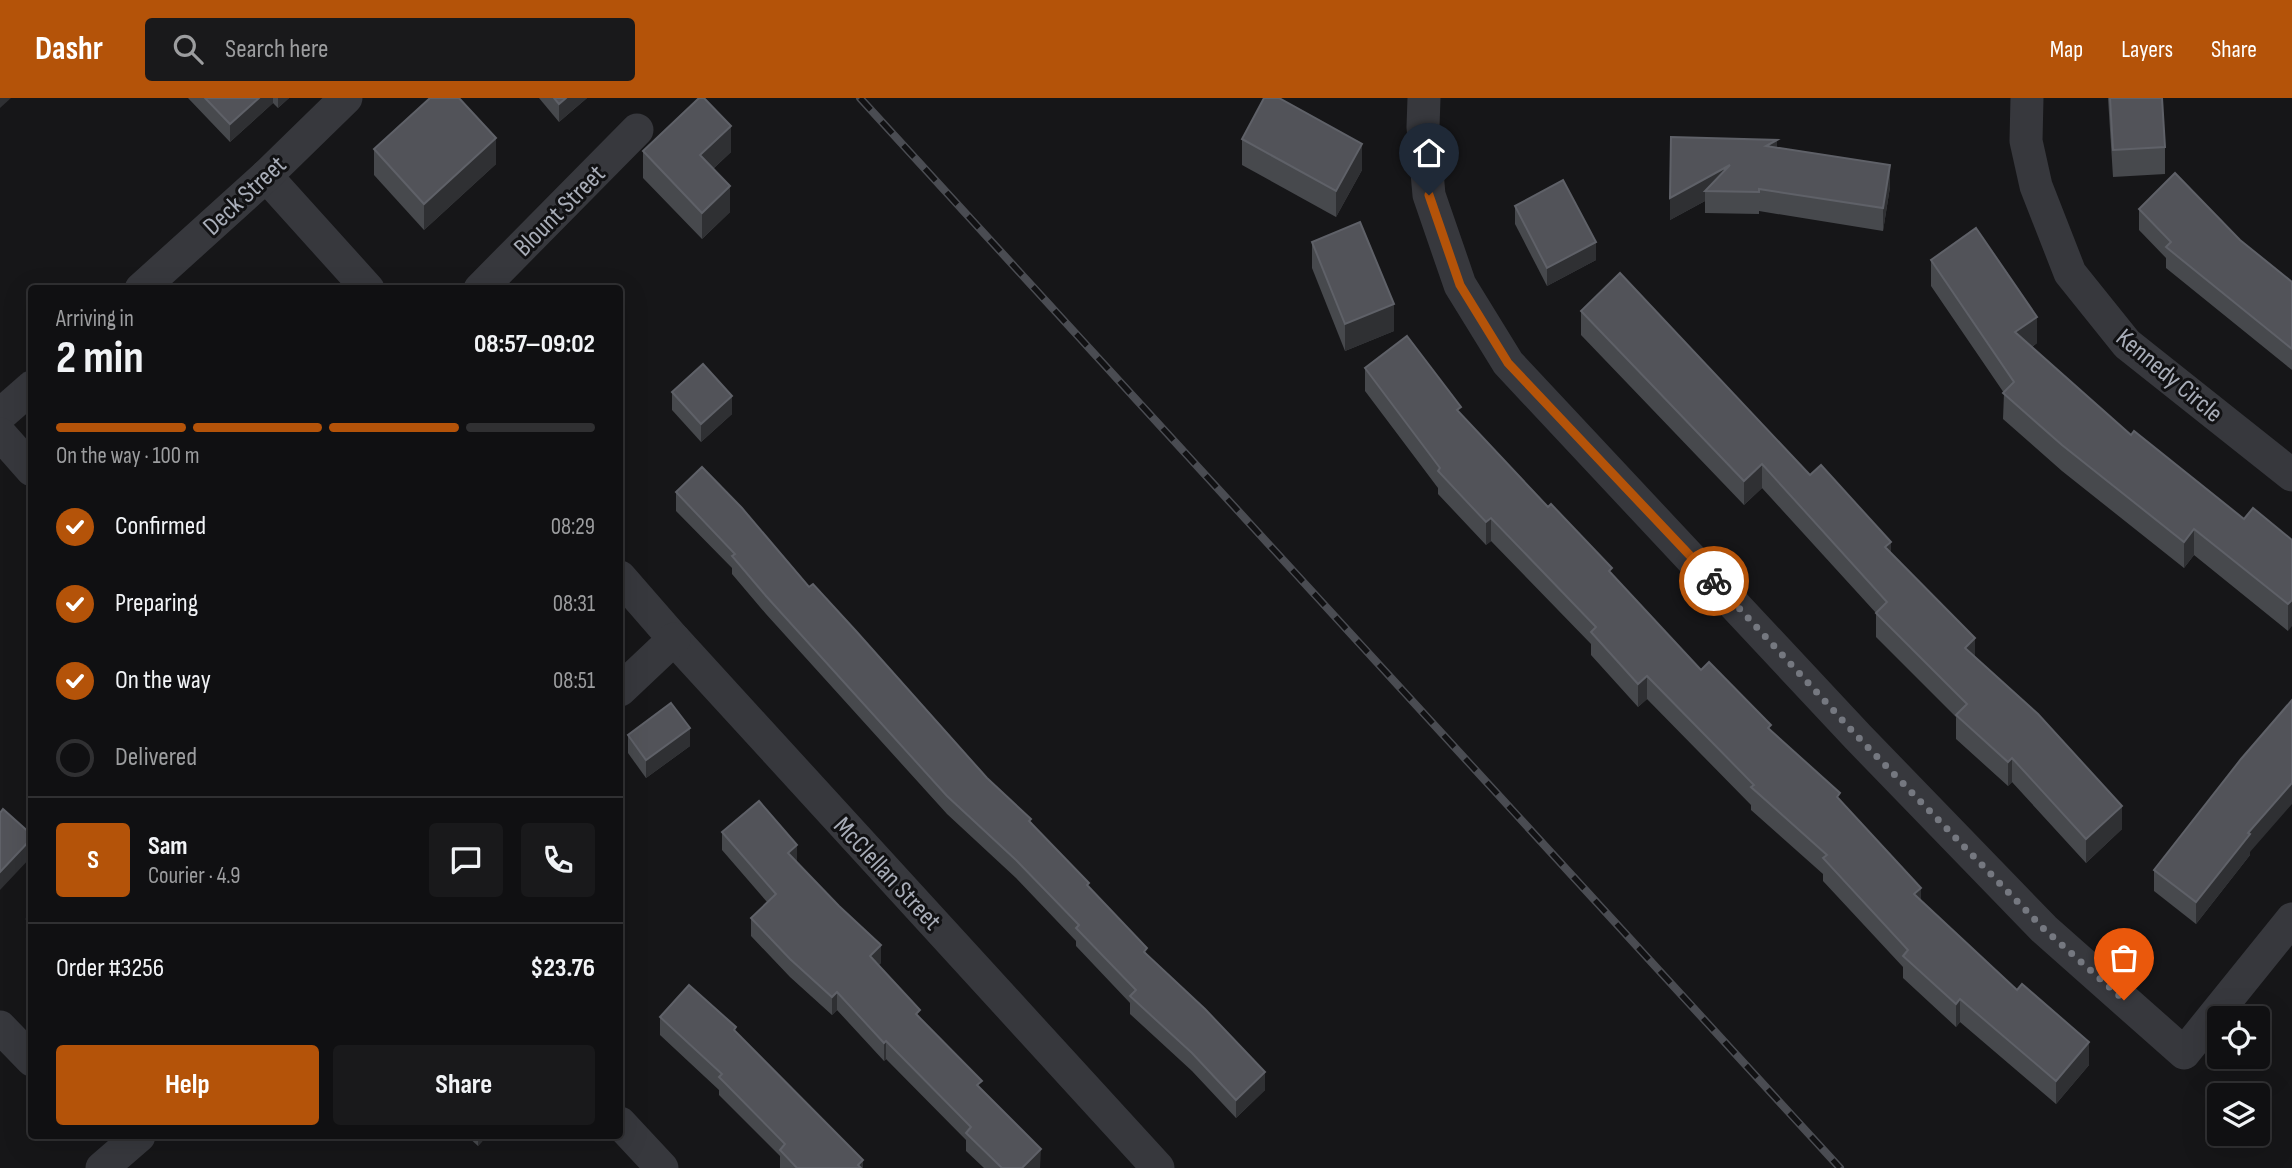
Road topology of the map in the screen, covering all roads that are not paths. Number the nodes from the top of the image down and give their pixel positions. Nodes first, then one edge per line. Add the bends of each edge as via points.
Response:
1 (346, 98) edge
2 (1424, 98) edge
3 (2027, 98) edge
4 (638, 130) dead end
5 (266, 176) junction
6 (145, 285) edge
7 (364, 285) edge
8 (484, 285) edge
9 (28, 390) edge
10 (0, 415) edge
11 (0, 434) edge
12 (28, 466) edge
13 (2292, 475) edge
14 (623, 580) edge
15 (674, 639) junction
16 (623, 687) edge
17 (2292, 919) edge
18 (0, 1027) edge
19 (28, 1056) edge
20 (623, 1125) edge
21 (1153, 1166) edge
22 (662, 1168) edge

1 - 5 street, Deck Street
2 - 17 street via 1429,195 1460,285 1508,363 2044,929 2184,1053
3 - 13 street, Kennedy Circle via 2026,141 2036,186 2070,273 2127,344
4 - 8 street, Blount Street
5 - 6 street, Deck Street
5 - 7 street
9 - 10 street
11 - 12 street
14 - 15 street, McClellan Street
15 - 16 street
15 - 21 street, McClellan Street
18 - 19 street
20 - 22 street

